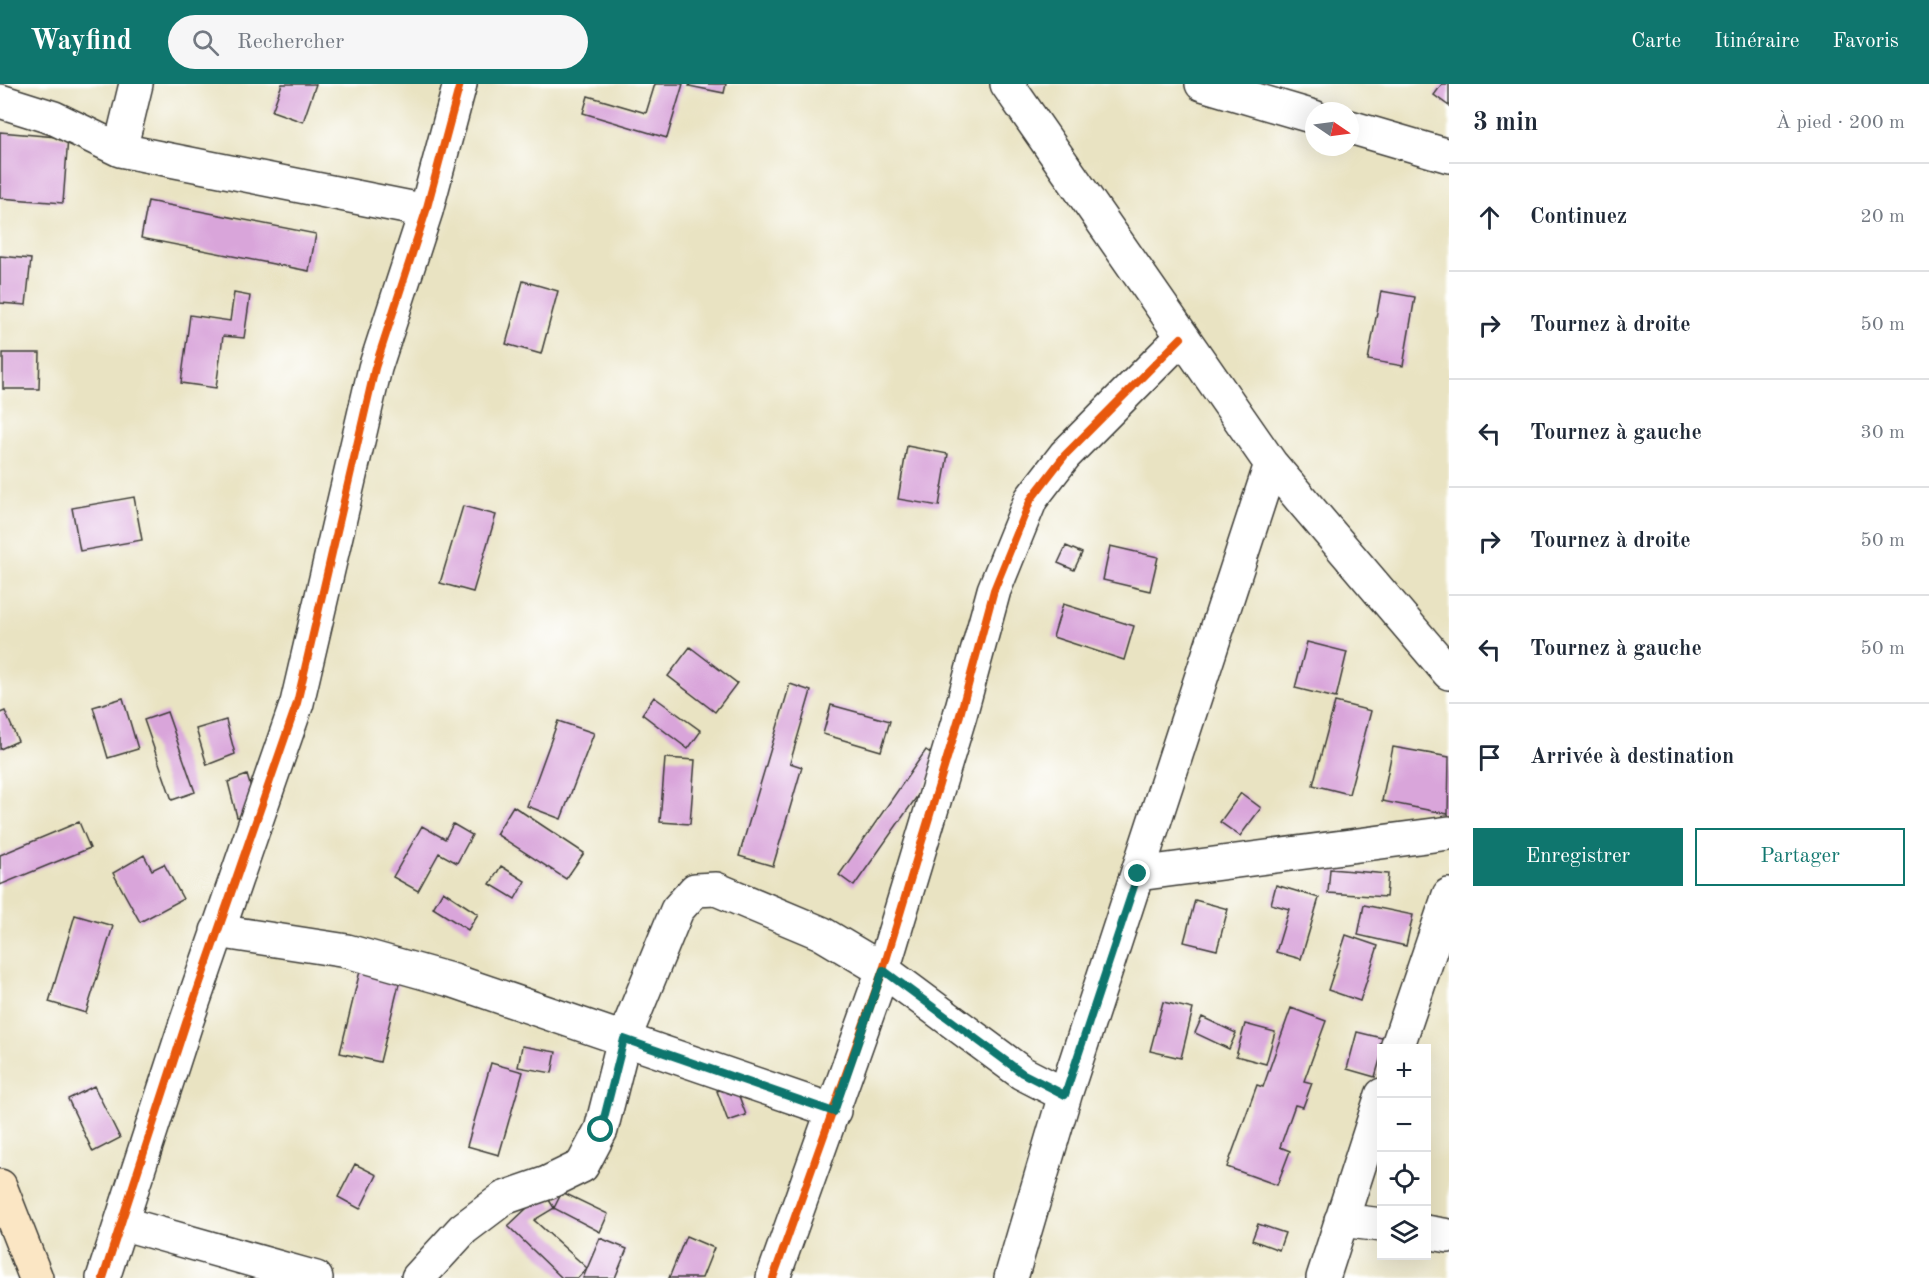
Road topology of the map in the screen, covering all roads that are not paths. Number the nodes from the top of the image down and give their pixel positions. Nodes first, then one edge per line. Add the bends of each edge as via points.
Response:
1 (136, 84) edge
2 (460, 84) edge
3 (1007, 84) edge
4 (1202, 84) edge
5 (0, 101) edge
6 (1305, 114) edge
7 (1359, 130) edge
8 (120, 150) junction
9 (1449, 156) edge
10 (426, 211) junction
11 (1181, 338) junction
12 (1271, 464) junction
13 (1449, 673) edge
14 (1449, 833) edge
15 (1138, 874) junction
16 (1449, 895) edge
17 (217, 931) junction
18 (883, 970) junction
19 (624, 1039) junction
20 (1398, 1044) edge
21 (1065, 1095) junction
22 (1381, 1098) edge
23 (834, 1112) junction
24 (0, 1186) edge
25 (1341, 1220) junction
26 (121, 1223) junction
27 (1377, 1224) edge
28 (1431, 1233) edge
29 (1449, 1236) edge
30 (36, 1278) edge
31 (103, 1278) edge
32 (316, 1278) edge
33 (418, 1278) edge
34 (773, 1278) edge
35 (1011, 1278) edge
36 (1323, 1278) edge

1 - 8 street
2 - 10 street
3 - 11 street
4 - 6 street
5 - 8 street via 54,118
7 - 9 street
8 - 10 street
10 - 17 street via 375,368 297,703
11 - 12 street
11 - 18 street via 1065,454 1031,499 994,590
12 - 13 street
12 - 15 street
14 - 15 street
15 - 21 street
16 - 20 street
17 - 19 street via 347,951 454,981
17 - 26 street
18 - 19 street via 821,933 716,889 695,890 677,910
18 - 21 street via 1022,1073
18 - 23 street
19 - 23 street
19 - 33 street via 601,1130 582,1166 504,1198 463,1229
21 - 35 street
22 - 25 street
23 - 34 street
24 - 30 main road
25 - 27 street
25 - 36 street
26 - 31 street
26 - 32 street
28 - 29 street

